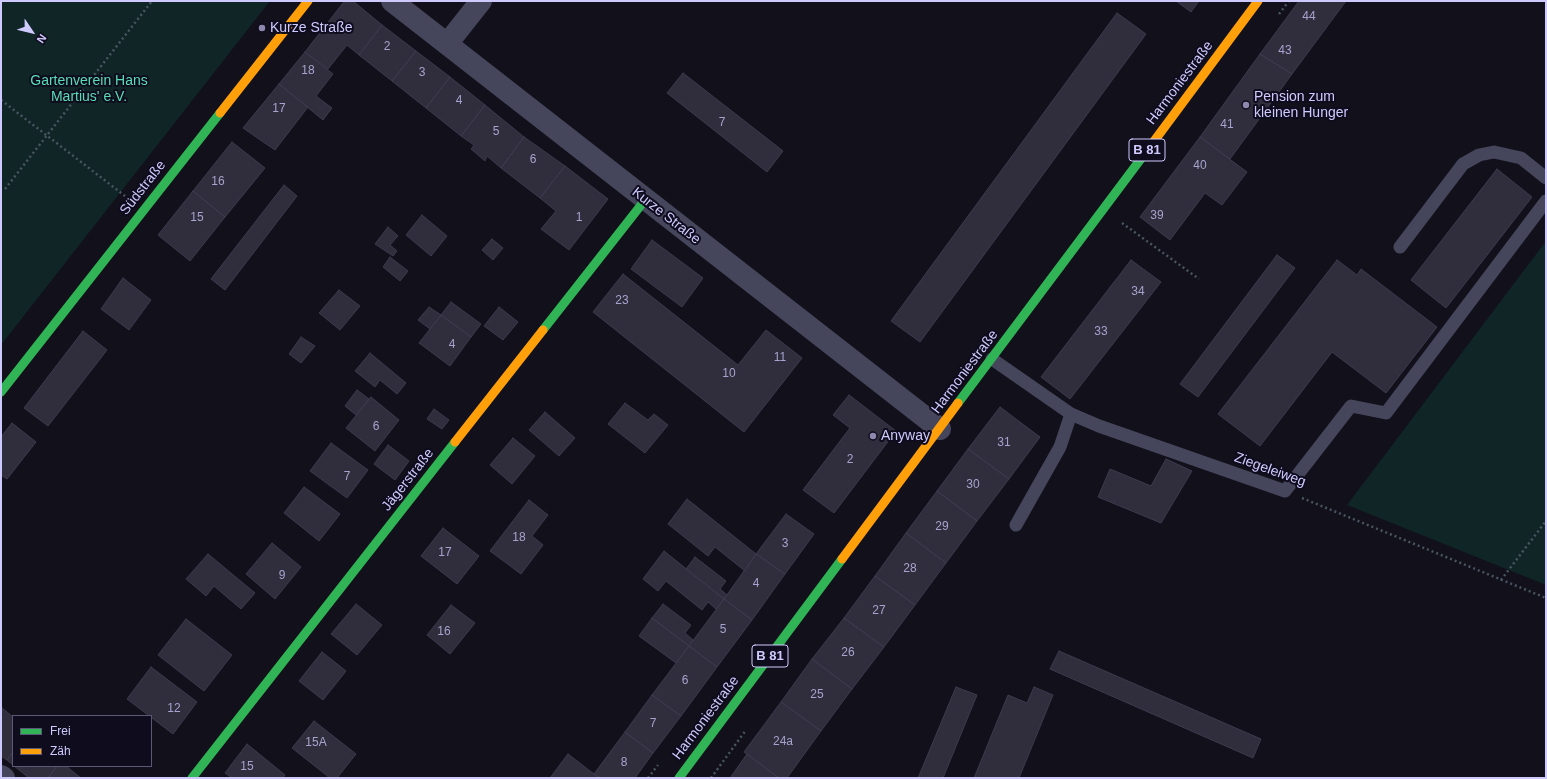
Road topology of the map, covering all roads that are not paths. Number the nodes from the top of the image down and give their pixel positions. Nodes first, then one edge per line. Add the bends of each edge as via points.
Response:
1 (308, 1) edge
2 (392, 1) edge
3 (481, 1) edge
4 (1258, 1) edge
5 (447, 44) junction
6 (1546, 178) edge
7 (645, 200) junction
8 (1546, 202) edge
9 (1400, 246) dead end
10 (992, 359) junction
11 (1, 392) edge
12 (1071, 414) junction
13 (940, 429) junction
14 (1016, 525) dead end
15 (1, 776) edge
16 (4, 778) edge
17 (192, 778) edge
18 (679, 778) edge

1 - 11 street, Südstraße
2 - 5 street, Kurze Straße
3 - 5 street
4 - 10 street, Harmoniestraße / B 81
5 - 7 street, Kurze Straße
6 - 9 lane via 1521,158 1494,152 1479,155 1463,164
7 - 13 street, Kurze Straße
7 - 17 street, Jägerstraße
8 - 12 lane, Ziegeleiweg via 1386,413 1351,406 1285,491
10 - 12 lane, Ziegeleiweg
10 - 13 street, Harmoniestraße / B 81
12 - 14 lane via 1060,447
13 - 18 street, Harmoniestraße / B 81
15 - 16 street

